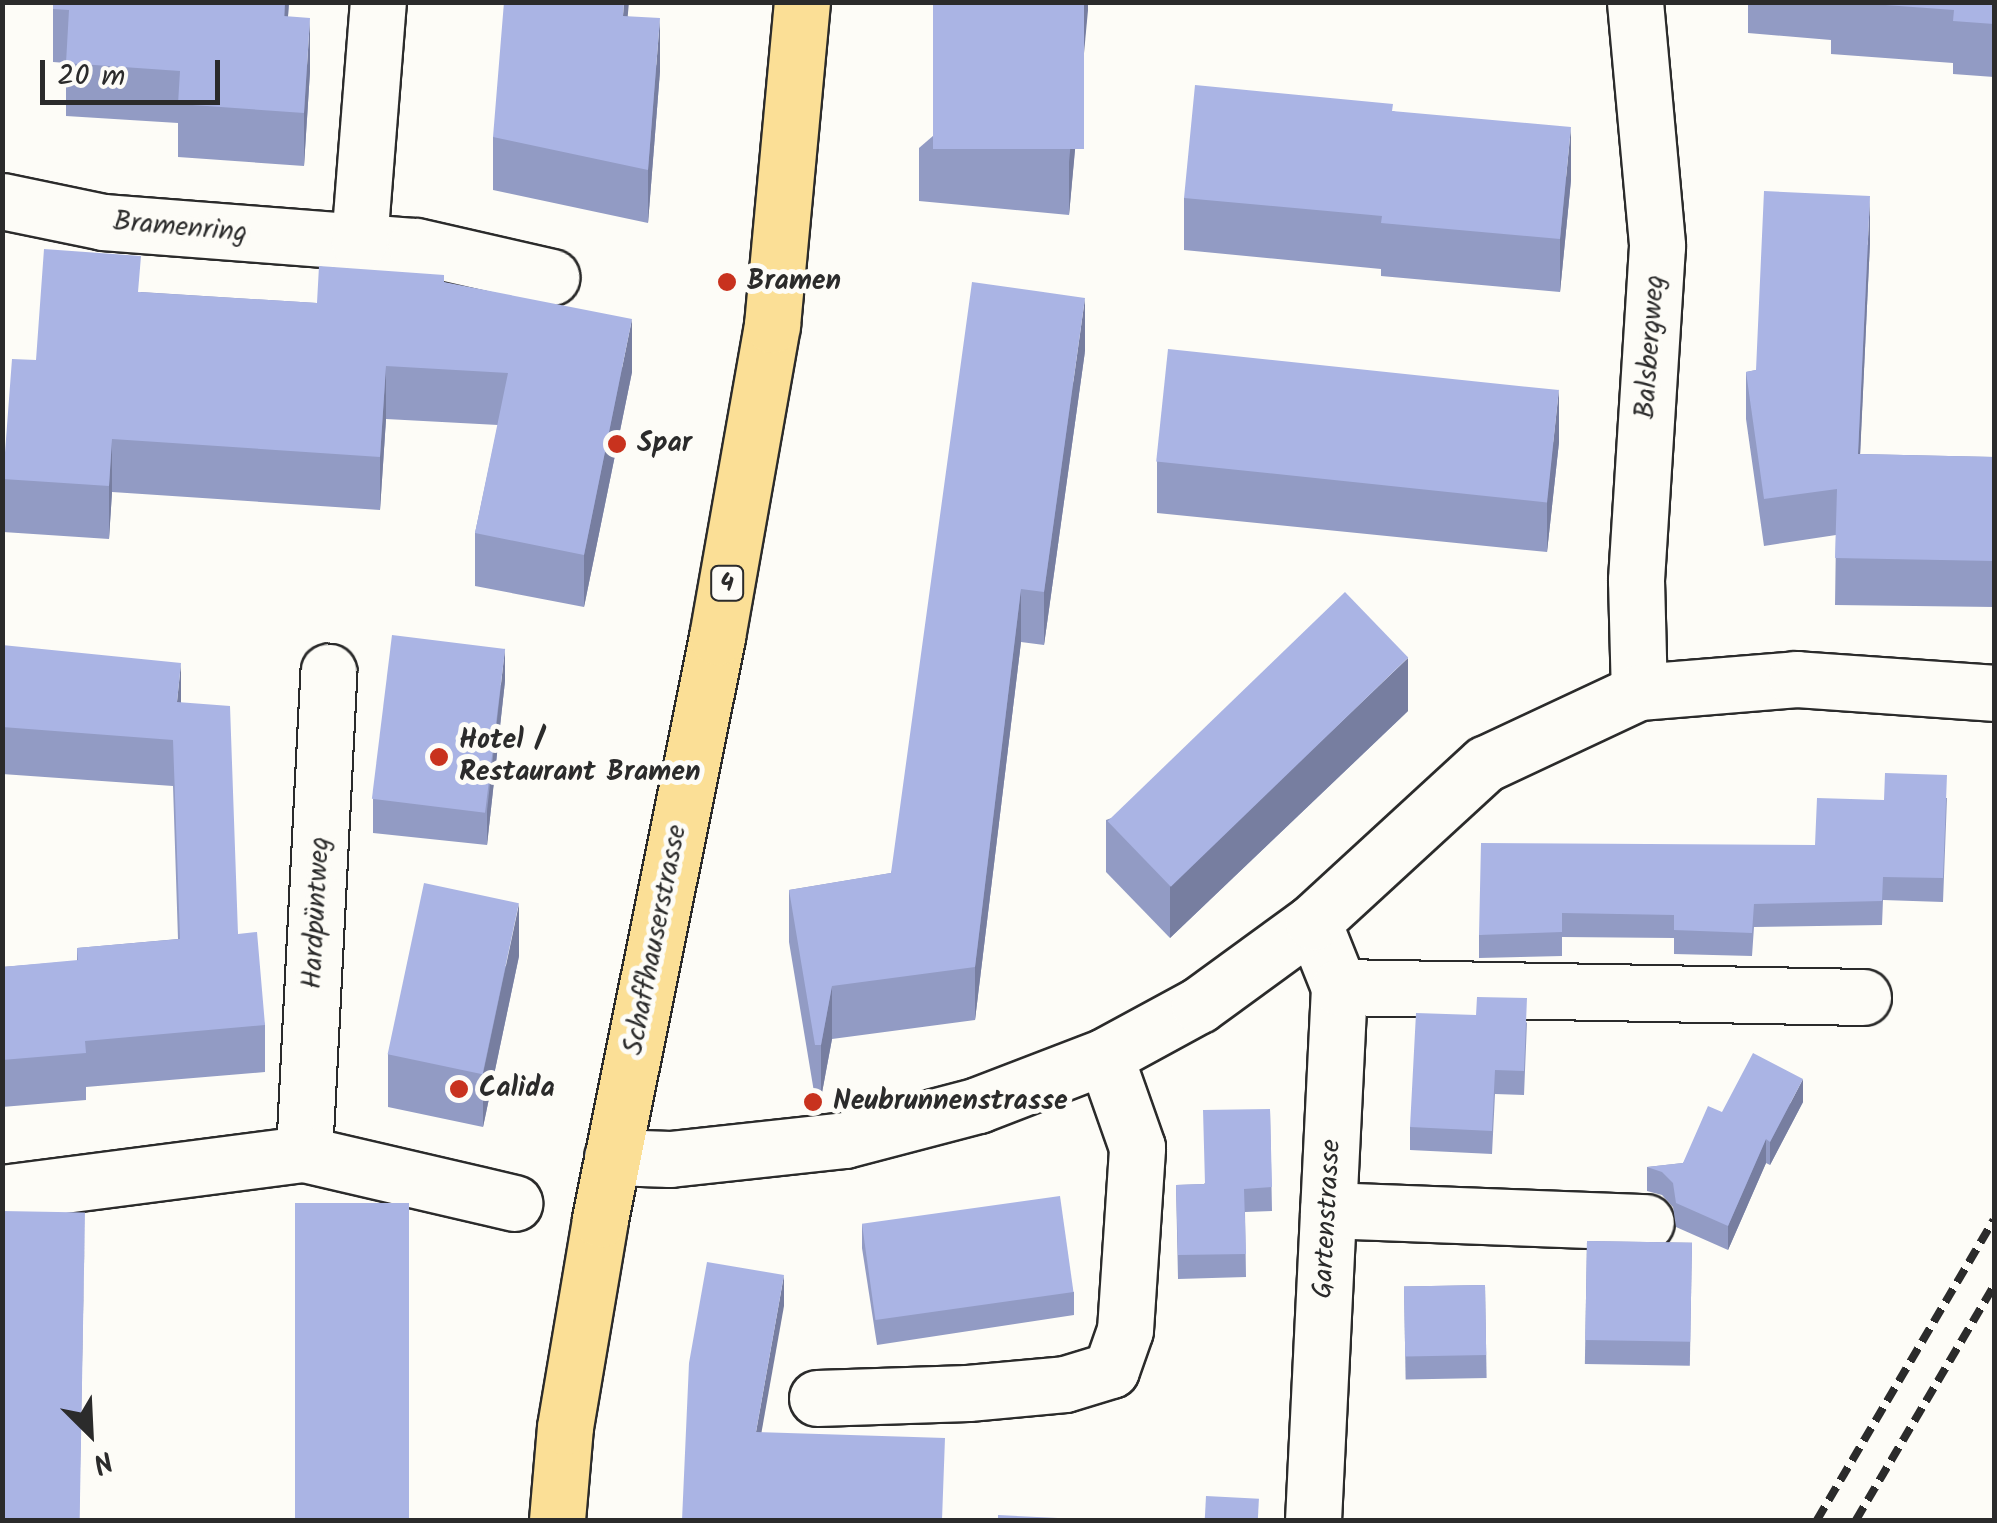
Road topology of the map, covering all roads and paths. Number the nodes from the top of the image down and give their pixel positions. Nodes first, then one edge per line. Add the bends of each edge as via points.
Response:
1 (378, 2) edge
2 (802, 2) edge
3 (1635, 2) edge
4 (3, 202) edge
5 (360, 242) junction
6 (551, 277) dead end
7 (328, 672) dead end
8 (1638, 692) junction
9 (1994, 693) edge
10 (1313, 922) junction
11 (1338, 987) junction
12 (1863, 996) dead end
13 (1105, 1056) junction
14 (304, 1154) junction
15 (612, 1157) junction
16 (2, 1193) edge
17 (514, 1203) dead end
18 (1328, 1210) junction
19 (1646, 1222) dead end
20 (818, 1398) dead end
21 (557, 1520) edge
22 (1314, 1520) edge

1 - 5 street
2 - 15 main road, Schaffhauserstrasse / 4 via 772,326 718,637
3 - 8 street, Balsbergweg via 1657,246 1636,580
4 - 5 street, Bramenring via 103,222
5 - 6 street, Bramenring via 416,246
7 - 14 street, Hardpüntweg
8 - 9 street via 1796,679
8 - 10 street via 1485,764
10 - 11 street, Gartenstrasse
10 - 13 street via 1200,1005
11 - 12 street
11 - 18 street, Gartenstrasse
13 - 15 street via 978,1104 846,1140 670,1159
13 - 20 street via 1137,1147 1125,1330 1111,1370 1026,1388
14 - 16 street
14 - 17 street
15 - 21 main road, Schaffhauserstrasse / 4 via 565,1427
18 - 19 street
18 - 22 street, Gartenstrasse

